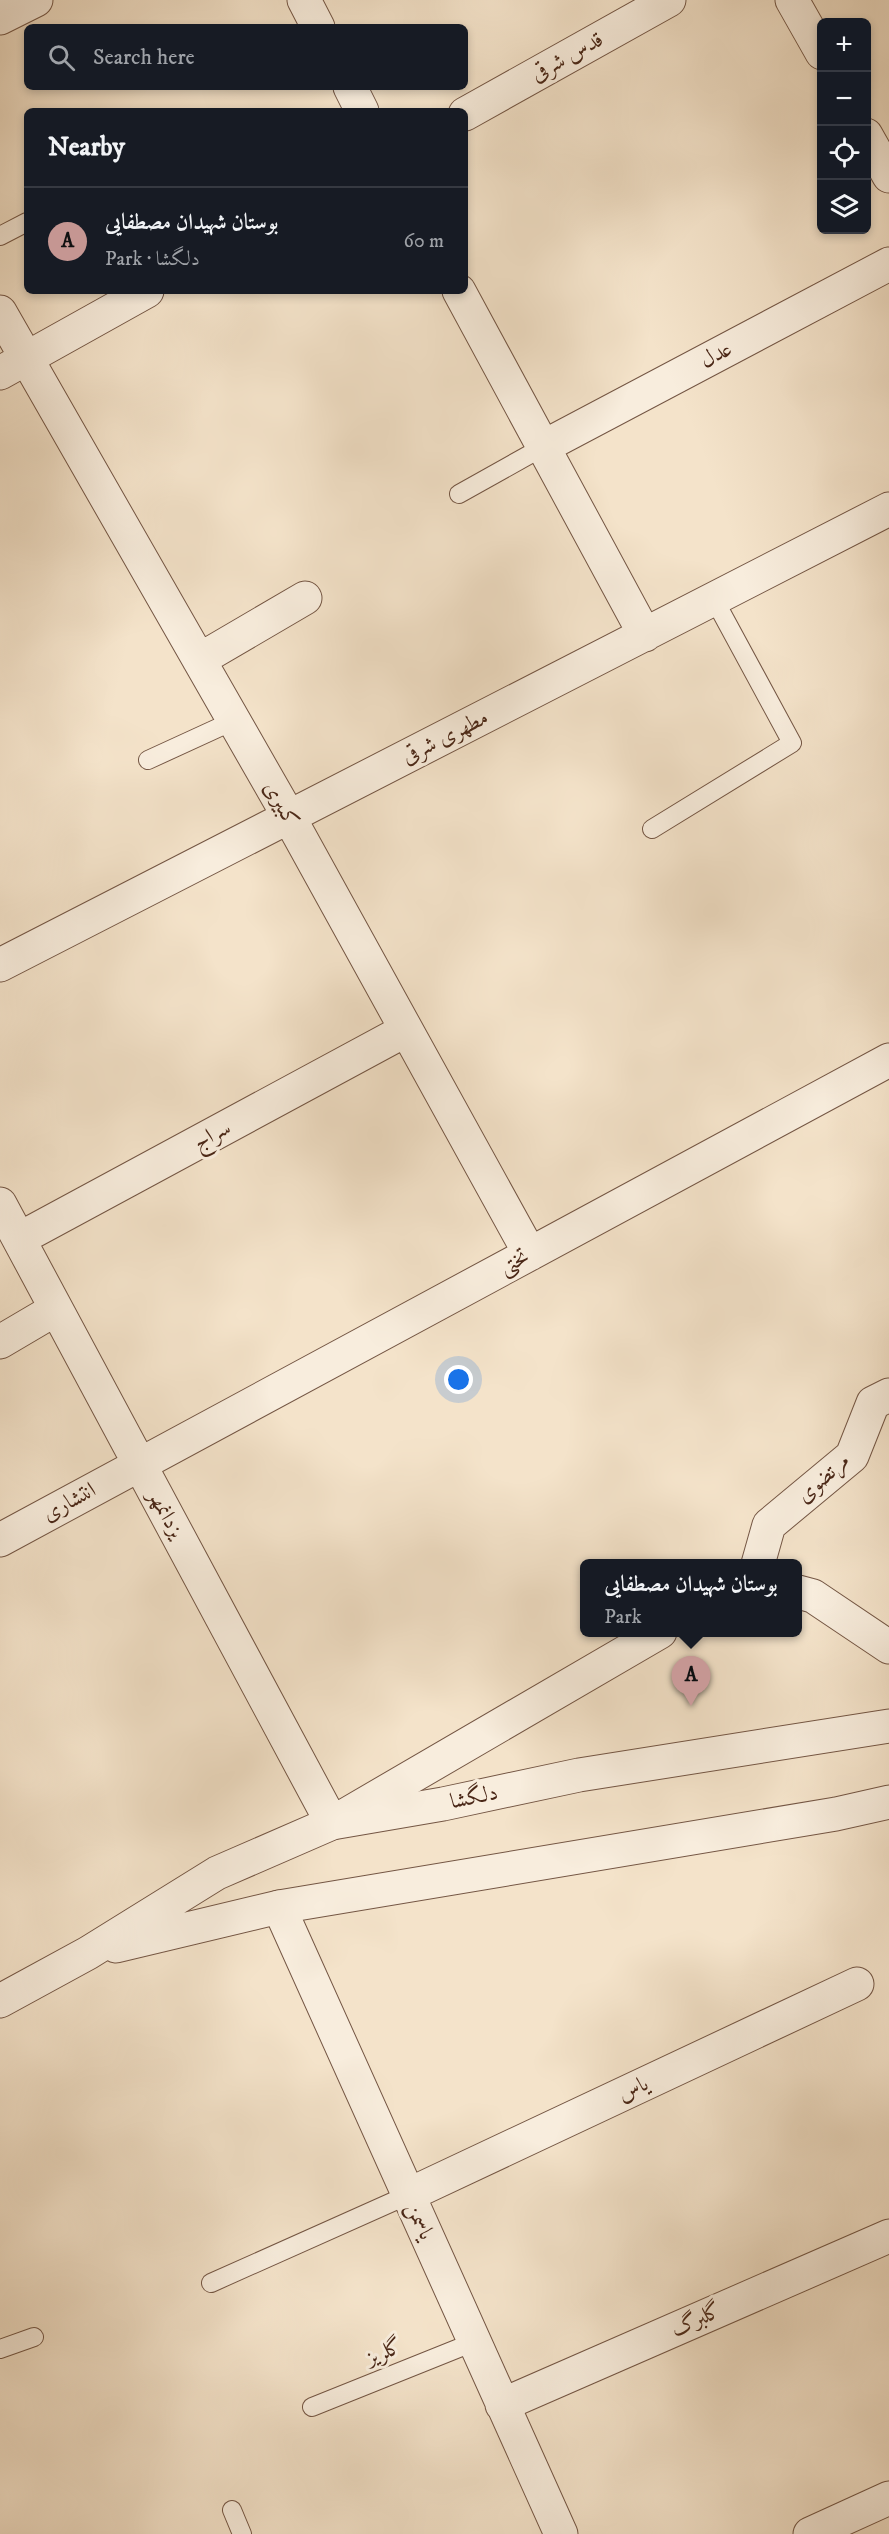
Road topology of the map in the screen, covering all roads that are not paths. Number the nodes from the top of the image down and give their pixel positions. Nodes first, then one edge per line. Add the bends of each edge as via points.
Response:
1 (36, 0) edge
2 (304, 0) edge
3 (669, 0) edge
4 (792, 0) edge
5 (0, 18) edge
6 (316, 24) edge
7 (817, 44) edge
8 (352, 90) edge
9 (360, 108) edge
10 (468, 112) edge
11 (871, 142) edge
12 (889, 176) edge
13 (24, 224) edge
14 (0, 236) edge
15 (889, 264) edge
16 (142, 294) edge
17 (461, 294) edge
18 (0, 312) edge
19 (13, 366) edge
20 (543, 447) junction
21 (459, 494) dead end
22 (889, 509) edge
23 (305, 598) dead end
24 (714, 598) junction
25 (645, 634) junction
26 (199, 660) junction
27 (233, 721) junction
28 (148, 760) dead end
29 (289, 817) junction
30 (652, 829) dead end
31 (0, 965) edge
32 (406, 1030) junction
33 (889, 1060) edge
34 (0, 1204) edge
35 (19, 1239) junction
36 (530, 1254) junction
37 (56, 1309) junction
38 (0, 1342) edge
39 (889, 1395) edge
40 (139, 1464) junction
41 (0, 1540) edge
42 (759, 1559) edge
43 (802, 1593) edge
44 (651, 1637) edge
45 (889, 1647) edge
46 (889, 1726) edge
47 (889, 1802) edge
48 (332, 1823) junction
49 (279, 1907) junction
50 (88, 1953) junction
51 (857, 1984) dead end
52 (0, 2001) edge
53 (408, 2195) junction
54 (889, 2236) edge
55 (211, 2283) dead end
56 (34, 2337) dead end
57 (474, 2342) junction
58 (0, 2349) edge
59 (502, 2405) junction
60 (312, 2408) dead end
61 (889, 2498) edge
62 (232, 2510) dead end
63 (242, 2534) edge
64 (561, 2534) edge
65 (810, 2534) edge

1 - 5 street
2 - 6 street
3 - 10 street, قدس شرقی
4 - 7 street
8 - 9 street
11 - 12 street
13 - 14 lane
15 - 20 street, عدل
16 - 19 street
17 - 20 street
18 - 19 street, کبیری
19 - 26 street, کبیری
20 - 21 lane
20 - 25 street
22 - 24 street, مطهری شرقی
23 - 26 street
24 - 25 street, مطهری شرقی
24 - 30 lane via 792,743
25 - 29 street, مطهری شرقی
26 - 27 street, کبیری
27 - 28 lane
27 - 29 street, کبیری
29 - 31 street, مطهری شرقی
29 - 32 street, کبیری
32 - 35 street, سراج
32 - 36 street, کبیری
33 - 36 street, تختی
34 - 35 street, یزدانمهر
35 - 37 street, یزدانمهر
36 - 40 street, تختی
37 - 38 street
37 - 40 street, یزدانمهر
39 - 42 street, مرتضوی via 873,1402 852,1456 770,1524
40 - 41 street, انتشاری
40 - 48 street, یزدانمهر
43 - 45 street via 813,1596
44 - 48 street
46 - 48 street, دلگشا via 579,1775
47 - 49 street, دلگشا
48 - 50 street, دلگشا via 217,1873
49 - 50 street, دلگشا
49 - 53 street, یاسمن
50 - 52 street, دلگشا
51 - 53 street, یاس
53 - 55 lane
53 - 57 street, یاسمن
54 - 59 street, گلبرگ
56 - 58 lane
57 - 59 street, یاسمن
57 - 60 lane, گلریز
59 - 64 street, یاسمن
61 - 65 street
62 - 63 lane

